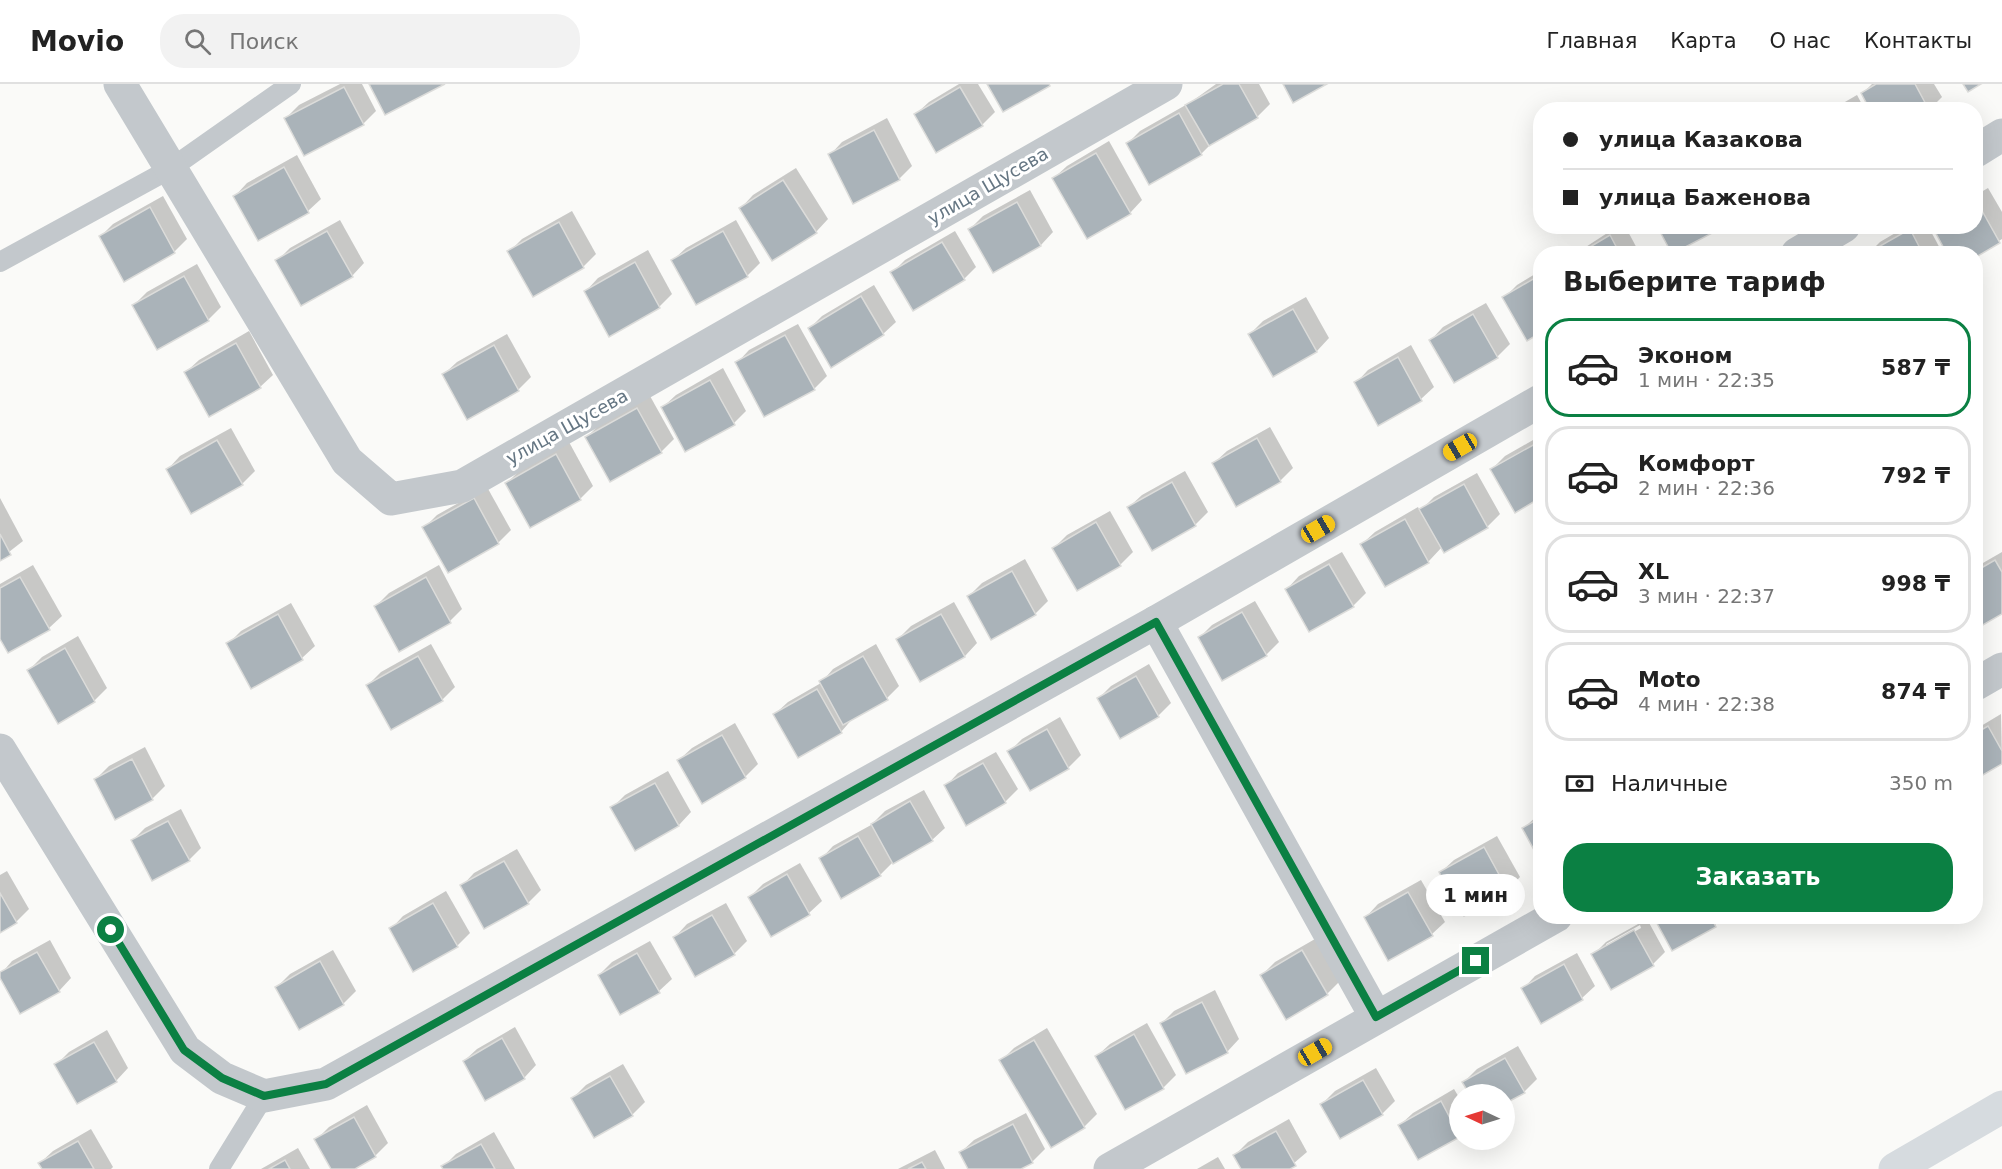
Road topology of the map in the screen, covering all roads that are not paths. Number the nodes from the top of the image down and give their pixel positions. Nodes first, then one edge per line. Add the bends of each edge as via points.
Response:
1 (120, 84) edge
2 (291, 84) edge
3 (1166, 84) edge
4 (2002, 135) edge
5 (1983, 147) edge
6 (170, 168) junction
7 (1831, 234) edge
8 (1810, 246) edge
9 (0, 262) edge
10 (1533, 405) edge
11 (1156, 622) junction
12 (2002, 669) edge
13 (1983, 680) edge
14 (0, 750) edge
15 (1543, 924) edge
16 (1376, 1017) junction
17 (264, 1096) junction
18 (2002, 1107) edge
19 (219, 1169) edge
20 (1110, 1169) edge
21 (1895, 1169) edge

1 - 6 street, улица Щусева
2 - 6 lane
3 - 6 street, улица Щусева via 462,486 391,499 347,461
4 - 5 street
6 - 9 lane
7 - 8 street
10 - 11 street
11 - 16 street
11 - 17 street via 326,1084
12 - 13 street
14 - 17 street via 184,1050 222,1078
15 - 16 street
16 - 20 street
17 - 19 lane
18 - 21 street

